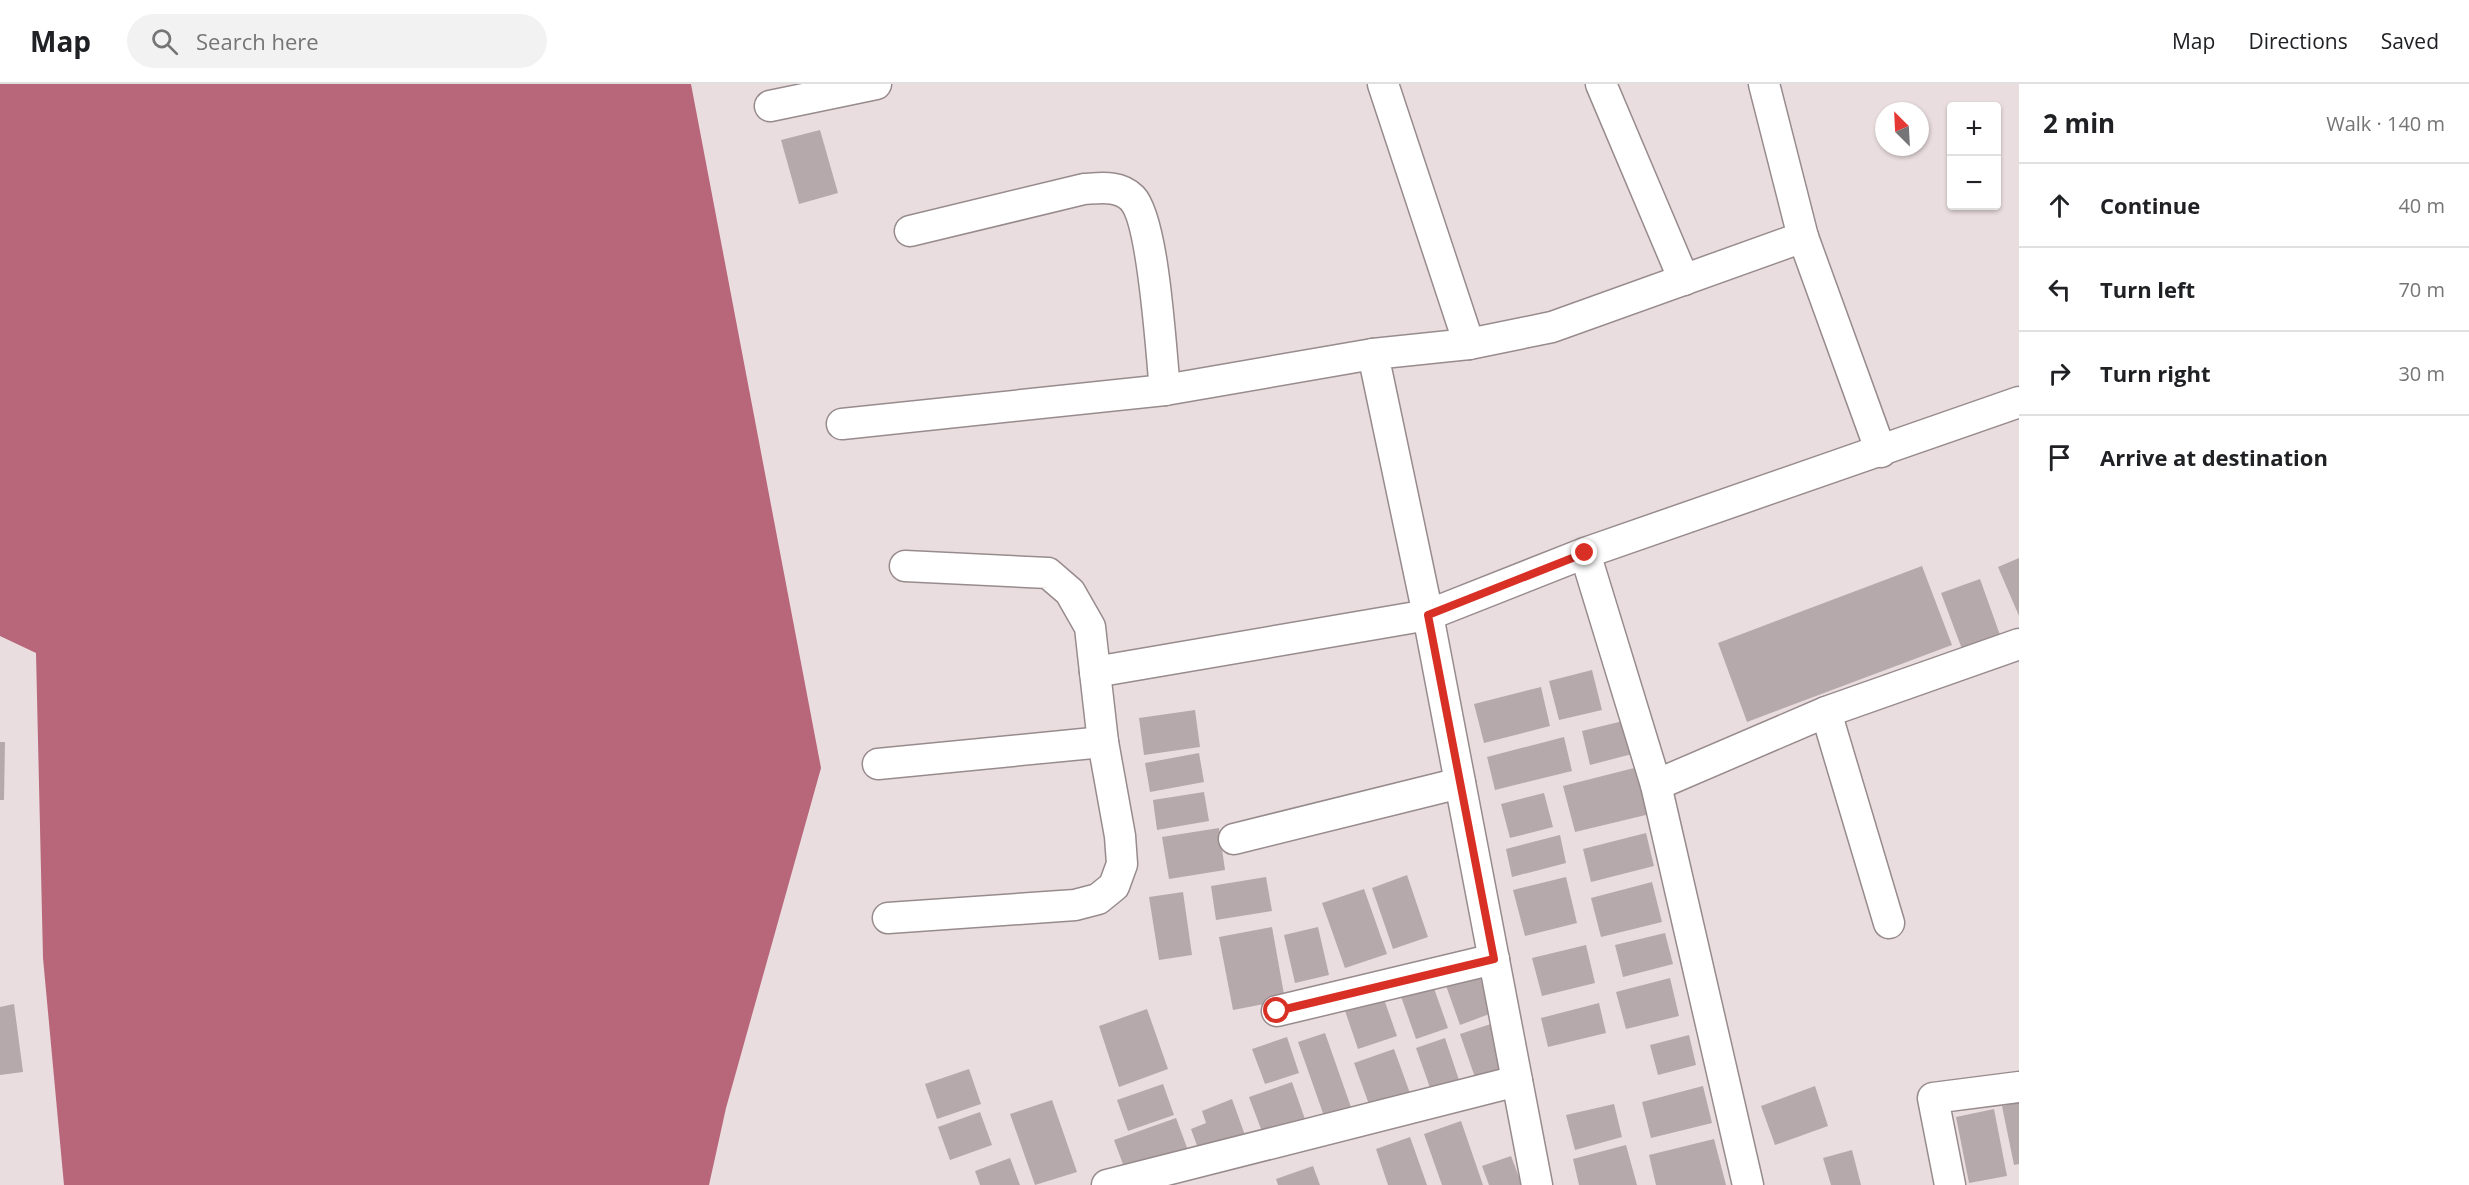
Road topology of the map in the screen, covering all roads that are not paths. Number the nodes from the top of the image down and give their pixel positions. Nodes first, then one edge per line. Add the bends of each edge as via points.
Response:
1 (876, 84) edge
2 (1383, 84) edge
3 (1601, 84) edge
4 (1764, 84) edge
5 (770, 106) dead end
6 (910, 231) dead end
7 (1803, 237) junction
8 (1684, 280) junction
9 (1469, 344) junction
10 (1373, 354) junction
11 (1165, 390) junction
12 (2019, 402) edge
13 (842, 424) dead end
14 (1881, 452) junction
15 (1585, 553) junction
16 (905, 566) dead end
17 (1428, 615) junction
18 (2019, 645) edge
19 (1095, 672) junction
20 (1826, 712) junction
21 (1103, 742) junction
22 (878, 764) dead end
23 (1460, 783) junction
24 (1656, 785) junction
25 (1234, 839) dead end
26 (888, 918) dead end
27 (1889, 923) dead end
28 (1494, 959) junction
29 (1277, 1011) dead end
30 (1517, 1081) junction
31 (2019, 1087) edge
32 (1107, 1185) edge
33 (1537, 1185) edge
34 (1748, 1185) edge
35 (1950, 1185) edge

1 - 5 street
2 - 9 street
3 - 8 street
4 - 7 street
6 - 11 street via 1084,189 1112,187 1132,198 1144,219 1149,245
7 - 8 street
7 - 14 street
8 - 9 street via 1552,327
9 - 10 street
10 - 11 street
10 - 17 street
11 - 13 street
12 - 14 street
14 - 15 street
15 - 17 street
15 - 24 street
16 - 19 street via 1048,573 1070,592 1090,627
17 - 19 street
17 - 23 street
18 - 20 street
19 - 21 street
20 - 24 street
20 - 27 street
21 - 22 street
21 - 26 street via 1120,837 1122,864 1114,886 1098,899 1075,905
23 - 25 street
23 - 28 street
24 - 34 street
28 - 29 street
28 - 30 street
30 - 32 street
30 - 33 street
31 - 35 street via 1933,1098

